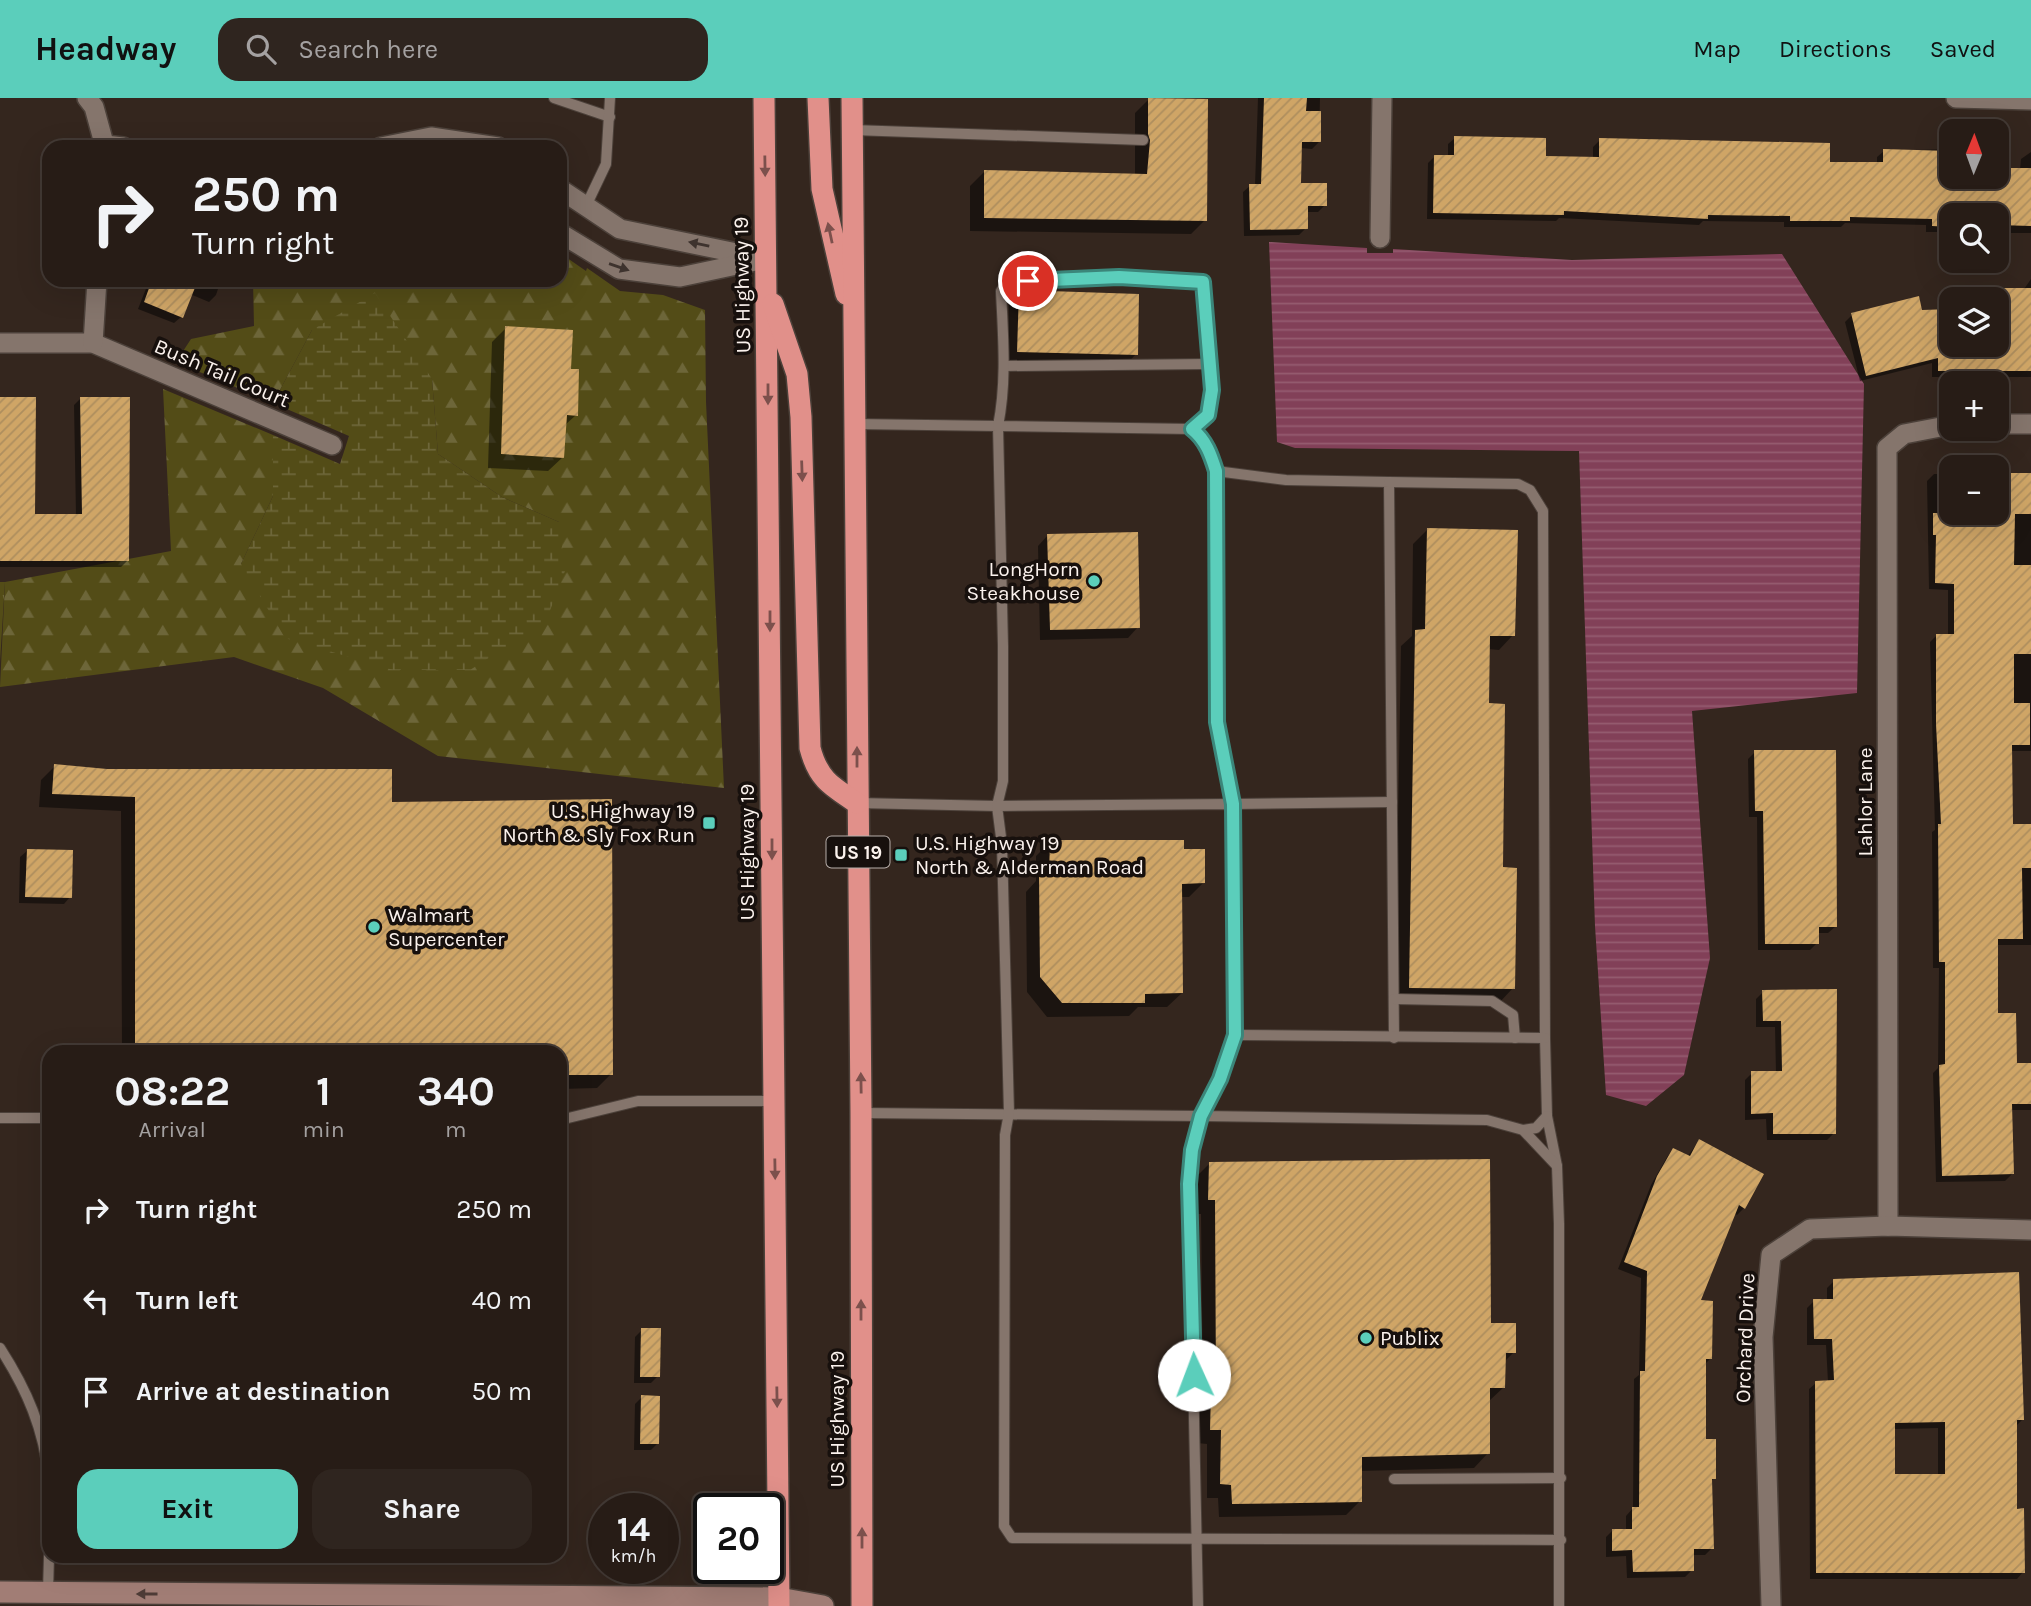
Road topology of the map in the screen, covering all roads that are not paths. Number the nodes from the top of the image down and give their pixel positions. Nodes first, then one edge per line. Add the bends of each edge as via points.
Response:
1 (87, 98) edge
2 (554, 98) edge
3 (611, 98) edge
4 (764, 98) edge
5 (818, 98) edge
6 (852, 98) edge
7 (1382, 98) edge
8 (1956, 98) edge
9 (2031, 100) edge
10 (610, 117) junction
11 (852, 130) junction
12 (108, 140) edge
13 (416, 140) edge
14 (451, 140) edge
15 (1143, 140) dead end
16 (567, 194) edge
17 (586, 206) junction
18 (567, 237) edge
19 (1380, 238) dead end
20 (766, 259) junction
21 (767, 285) junction
22 (97, 287) edge
23 (854, 323) junction
24 (0, 343) edge
25 (93, 343) junction
26 (1208, 365) junction
27 (1004, 366) junction
28 (855, 424) junction
29 (2009, 424) edge
30 (2031, 424) edge
31 (998, 426) junction
32 (1939, 427) edge
33 (1192, 429) junction
34 (332, 445) dead end
35 (1216, 471) junction
36 (1389, 482) junction
37 (1392, 802) junction
38 (857, 803) junction
39 (1233, 804) junction
40 (998, 806) junction
41 (1394, 999) junction
42 (1235, 1035) junction
43 (1394, 1038) junction
44 (1514, 1038) junction
45 (1545, 1038) junction
46 (774, 1101) junction
47 (861, 1113) junction
48 (1009, 1113) junction
49 (1201, 1116) junction
50 (1547, 1116) junction
51 (0, 1118) edge
52 (42, 1118) edge
53 (567, 1118) edge
54 (1523, 1130) junction
55 (1557, 1166) junction
56 (1888, 1226) junction
57 (2031, 1230) edge
58 (0, 1348) edge
59 (42, 1441) edge
60 (1561, 1478) junction
61 (1394, 1479) dead end
62 (1198, 1540) junction
63 (1561, 1540) junction
64 (48, 1563) edge
65 (0, 1591) edge
66 (44, 1599) edge
67 (779, 1602) edge
68 (823, 1606) edge
69 (862, 1606) edge
70 (1198, 1606) edge
71 (1559, 1606) edge
72 (1771, 1606) edge

1 - 12 street
2 - 10 lane
3 - 10 lane
4 -> 20 highway, US Highway 19
23 -> 5 highway via 822,189
6 - 11 highway, US Highway 19 / US 19
7 - 19 street
8 - 9 street
10 - 17 lane via 606,164
11 - 15 lane
11 - 23 highway, US Highway 19 / US 19
13 - 14 street
16 - 17 street
20 -> 17 street via 620,229
18 -> 20 street via 619,269 680,277
20 - 21 highway, US Highway 19
21 -> 38 highway via 796,374 801,417 810,748 815,768 827,783
21 -> 46 highway, US Highway 19
22 - 25 street
23 - 28 highway, US Highway 19 / US 19
24 - 25 street
25 - 34 street, Bush Tail Court
26 - 27 lane
26 - 27 lane via 1203,282 1119,277 1007,282 1001,290
26 - 33 lane via 1212,390 1208,415
27 - 31 lane
28 - 31 lane
38 -> 28 highway, US Highway 19 / US 19
29 - 30 street
31 - 33 lane
31 - 40 lane via 1003,781
32 - 56 street, Lahlor Lane via 1904,434 1887,448
33 - 35 lane via 1210,451
35 - 36 lane via 1286,480
35 - 39 lane via 1217,722
36 - 37 lane
36 - 45 lane via 1518,484 1531,490 1543,511
37 - 39 lane
37 - 41 lane
38 - 40 lane
47 -> 38 highway, US Highway 19 / US 19
39 - 40 lane
39 - 42 lane
40 - 48 lane
41 - 43 lane
41 - 44 lane via 1492,1001 1513,1015
42 - 43 lane
42 - 49 lane
43 - 44 lane
44 - 45 lane
45 - 50 lane
46 - 53 lane via 638,1101
46 -> 67 highway, US Highway 19
47 - 48 lane
69 -> 47 highway, US Highway 19 / US 19
48 - 49 lane
48 - 62 lane via 1002,1291 1004,1526 1012,1538
49 - 54 lane via 1487,1121
49 - 62 lane via 1189,1184
50 - 54 lane via 1536,1128
50 - 55 lane
51 - 52 lane
54 - 55 lane
55 - 60 lane
56 - 57 street, Orchard Drive
56 - 72 street, Orchard Drive via 1810,1229 1771,1255 1763,1337
58 - 59 lane via 23,1384
60 - 61 lane
60 - 63 lane
62 - 63 lane
62 - 70 lane
63 - 71 lane
64 - 66 lane
65 - 66 main road
67 -> 66 main road
67 - 68 main road

